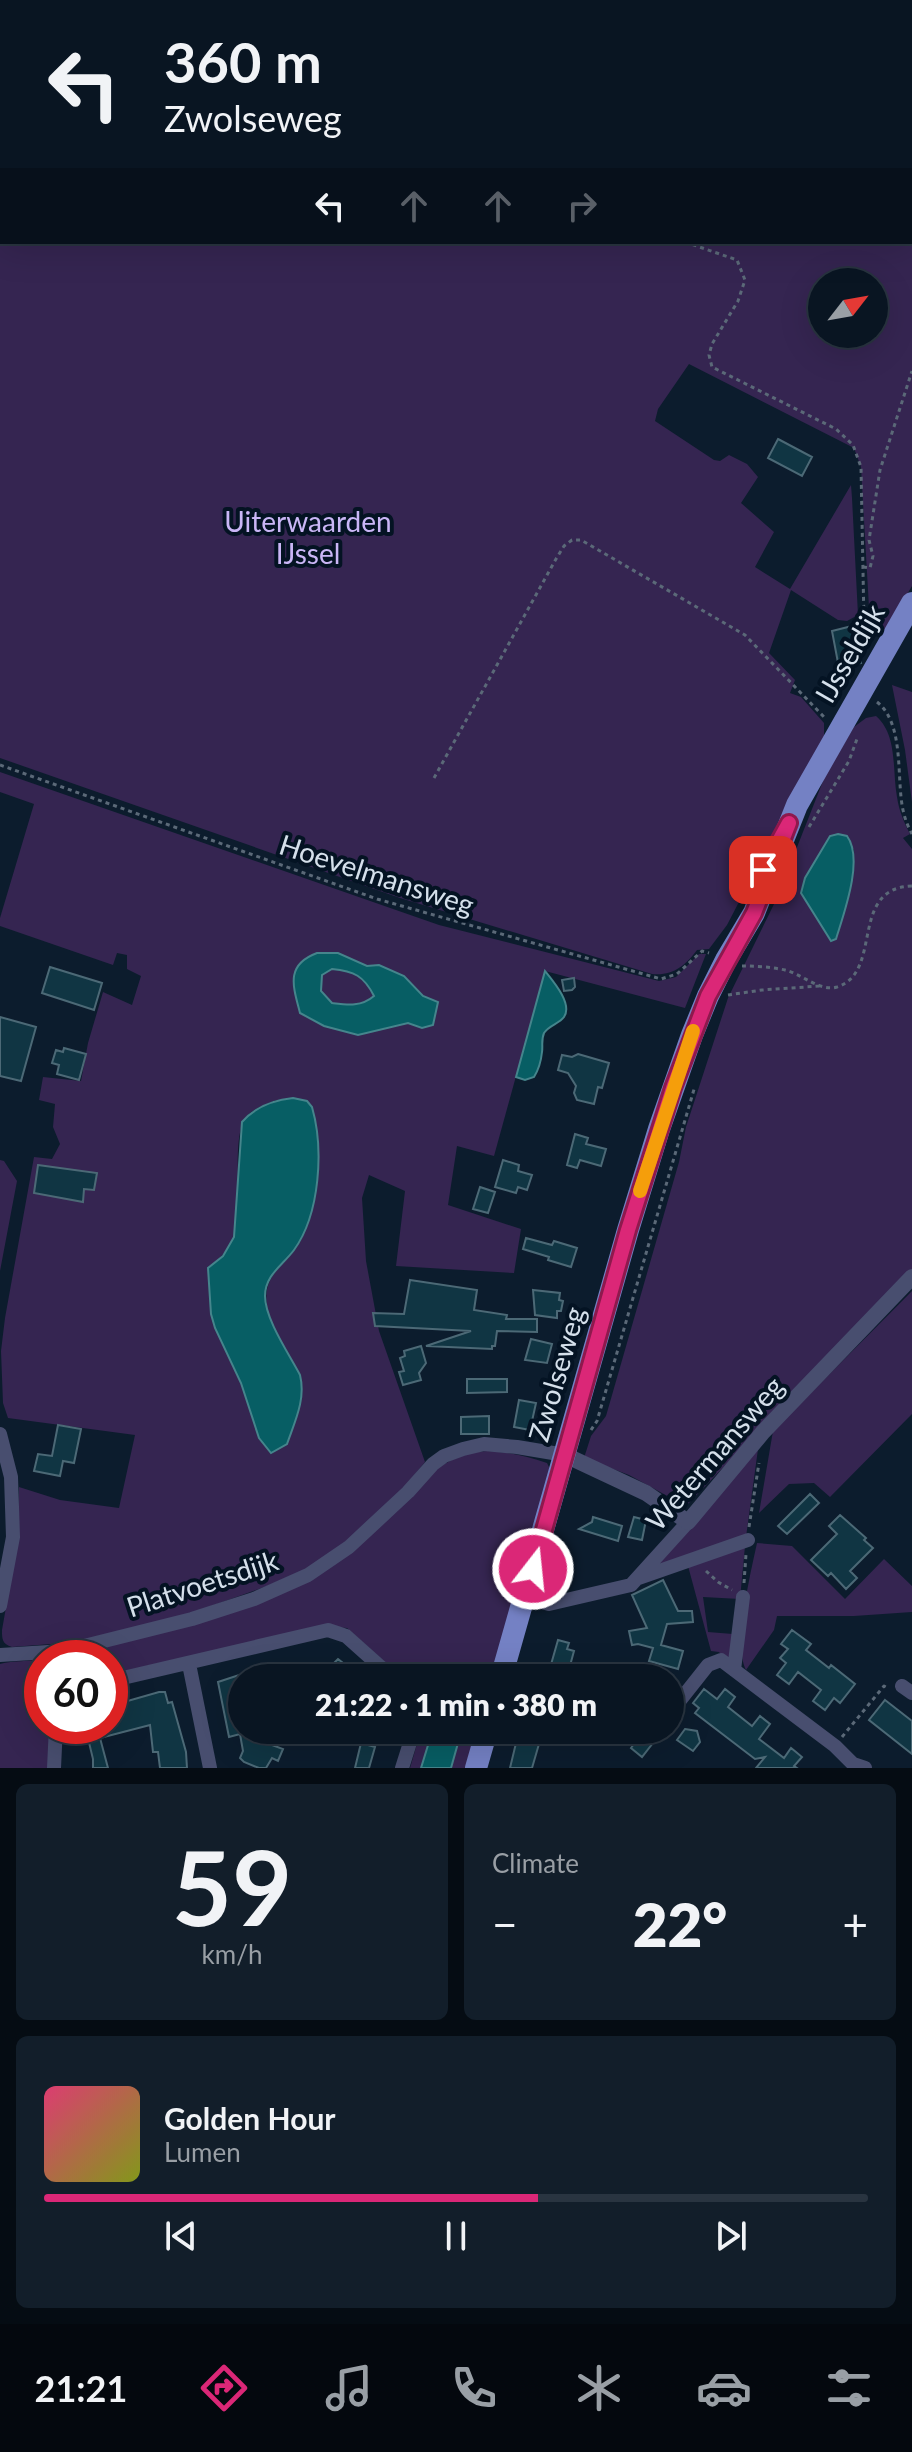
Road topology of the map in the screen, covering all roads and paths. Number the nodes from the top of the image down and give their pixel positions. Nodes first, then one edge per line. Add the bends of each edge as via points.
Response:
1 (691, 244) edge
2 (912, 371) edge
3 (863, 567) junction
4 (912, 603) edge
5 (884, 651) junction
6 (874, 700) dead end
7 (838, 732) junction
8 (0, 765) edge
9 (434, 778) dead end
10 (912, 834) edge
11 (912, 886) edge
12 (725, 960) junction
13 (824, 986) junction
14 (727, 995) dead end
15 (696, 1085) dead end
16 (912, 1277) edge
17 (588, 1433) dead end
18 (0, 1434) edge
19 (565, 1455) junction
20 (759, 1463) dead end
21 (688, 1522) junction
22 (748, 1540) junction
23 (639, 1578) junction
24 (525, 1597) junction
25 (743, 1597) joint
26 (0, 1606) edge
27 (0, 1655) edge
28 (189, 1664) junction
29 (377, 1664) edge
30 (505, 1664) edge
31 (734, 1670) junction
32 (128, 1677) edge
33 (907, 1689) edge
34 (684, 1695) edge
35 (55, 1744) edge
36 (410, 1744) edge
37 (483, 1744) edge
38 (835, 1746) junction
39 (212, 1767) edge
40 (856, 1767) edge
41 (54, 1768) edge
42 (402, 1768) edge
43 (476, 1768) edge

1 - 3 path via 737,260 745,280 712,344 712,367 836,429 853,445 861,467
2 - 3 path via 880,470 869,540 873,556 870,568
3 - 5 path via 864,623 868,636
4 - 5 main road, IJsseldijk
5 - 7 main road, IJsseldijk
6 - 10 path via 888,712 894,727 903,810
7 - 9 path via 745,635 581,540 572,540 556,559
7 - 12 main road, Zwolseweg via 773,849
8 - 12 path, Hoevelmansweg via 377,899 661,979 677,974 702,951
11 - 13 path via 894,890 875,907 856,975 841,986
12 - 13 path via 788,970
12 - 19 main road, Zwolseweg via 690,1014
13 - 14 path
15 - 17 path, Zwolseweg via 626,1329 597,1421
16 - 21 street, Wetermansweg via 763,1432
18 - 26 street via 11,1477 13,1537
19 - 21 street via 646,1493
19 - 24 main road, Zwolseweg
19 - 27 street, Platvoetsdijk via 484,1444 463,1449 433,1464 349,1547 308,1575 192,1619 64,1651
20 - 22 path
21 - 23 street, Wetermansweg
22 - 23 street
22 - 25 path
23 - 24 street, Wetermansweg via 631,1585 549,1604
24 - 30 main road, Zwolseweg
25 - 31 street
28 - 29 street via 328,1630 346,1636
28 - 32 street
28 - 39 street
31 - 34 street via 721,1660 708,1665
31 - 38 street
33 - 38 path via 894,1692 884,1686
35 - 41 street
36 - 42 street
37 - 43 main road
38 - 40 street

